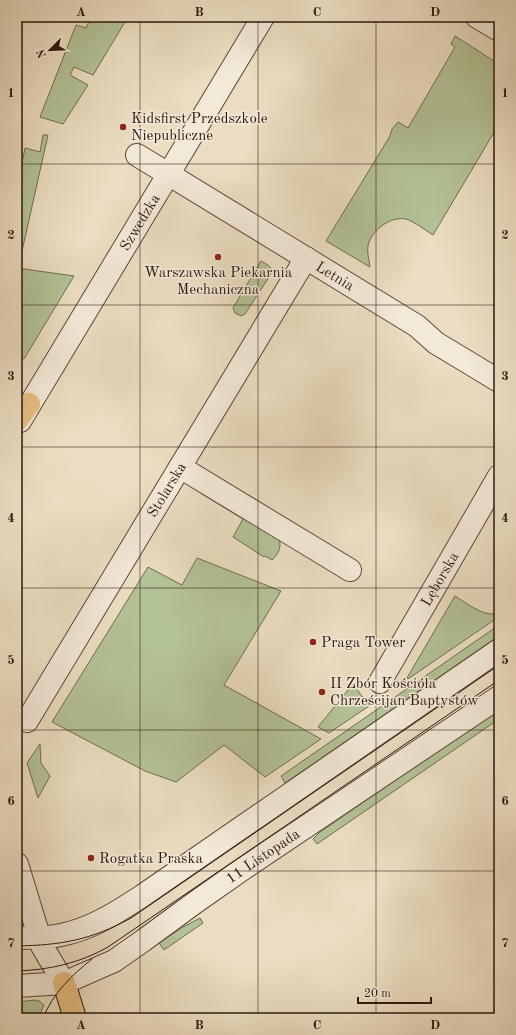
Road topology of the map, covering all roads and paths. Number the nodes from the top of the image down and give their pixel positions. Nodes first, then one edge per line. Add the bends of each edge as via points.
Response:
1 (263, 17) edge
2 (477, 17) edge
3 (499, 30) edge
4 (138, 155) dead end
5 (168, 174) junction
6 (306, 258) junction
7 (499, 381) edge
8 (23, 412) edge
9 (17, 428) edge
10 (180, 467) junction
11 (499, 476) edge
12 (350, 570) dead end
13 (499, 650) edge
14 (380, 682) dead end
15 (499, 697) edge
16 (27, 721) dead end
17 (17, 864) edge
18 (17, 938) edge
19 (39, 938) junction
20 (64, 983) junction
21 (17, 986) edge
22 (75, 1018) edge

1 - 5 street, Szwedzka
2 - 3 street
4 - 5 street, Letnia
5 - 6 street, Letnia
5 - 8 street, Szwedzka
6 - 7 street, Letnia via 417,326 436,343
6 - 10 street, Stolarska
8 - 9 street, Szwedzka
10 - 12 street
10 - 16 street, Stolarska
11 - 14 street, Lęborska
13 - 19 street via 107,919 86,928
15 - 20 street, 11 Listopada via 240,871 128,952
17 - 19 street
18 - 19 street
19 - 20 street
20 - 21 street, 11 Listopada
20 - 22 main road

